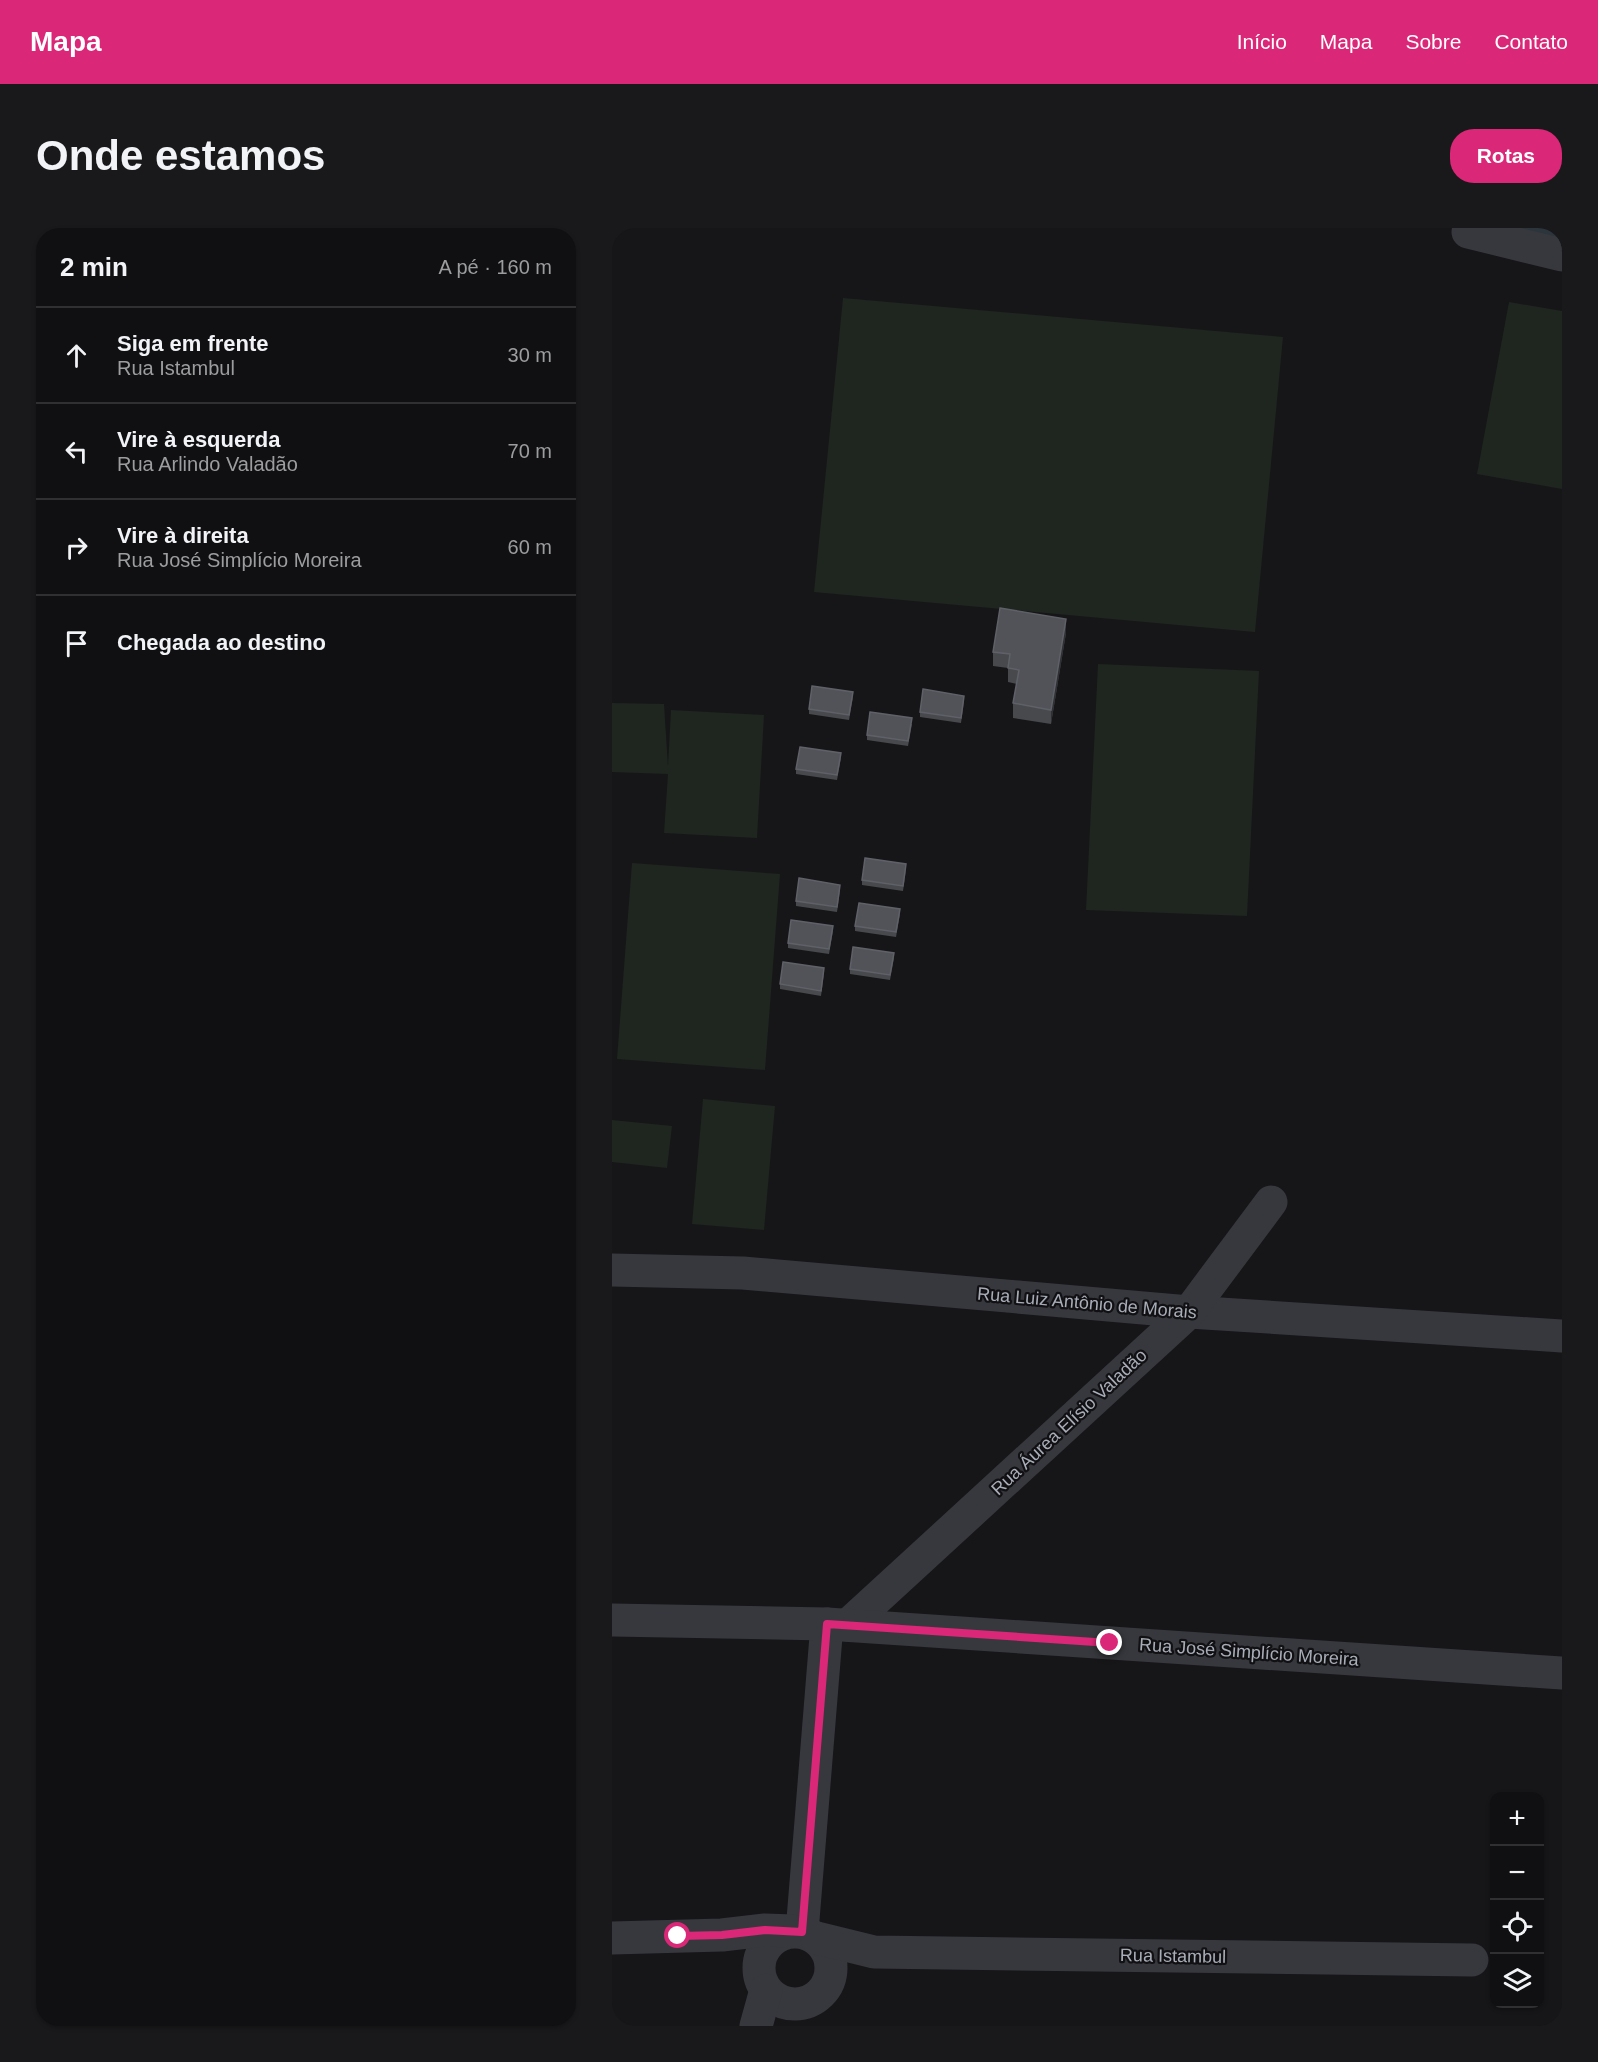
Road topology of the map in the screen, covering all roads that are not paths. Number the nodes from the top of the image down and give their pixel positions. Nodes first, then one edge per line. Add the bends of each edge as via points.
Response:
1 (1468, 232) dead end
2 (1562, 255) edge
3 (1270, 1202) dead end
4 (612, 1270) edge
5 (1189, 1312) junction
6 (1562, 1336) edge
7 (612, 1620) edge
8 (838, 1624) junction
9 (1562, 1673) edge
10 (805, 1933) junction
11 (722, 1935) junction
12 (612, 1938) edge
13 (874, 1952) junction
14 (1472, 1960) dead end
15 (762, 1985) junction
16 (820, 1992) junction
17 (756, 2026) edge
18 (789, 2026) edge

1 - 2 street
3 - 5 street, Rua Áurea Elísio Valadão
4 - 5 street, Rua Luiz Antônio de Morais via 743,1273
5 - 6 street, Rua Luiz Antônio de Morais
5 - 8 street, Rua Áurea Elísio Valadão
7 - 8 street, Rua José Simplício Moreira
8 - 9 street, Rua José Simplício Moreira
8 - 10 street
10 - 11 street, Rua Istambul via 765,1930
10 - 13 street, Rua Istambul
10 - 15 street via 782,1934 770,1941 758,1965
10 - 16 street via 825,1947 831,1958 831,1971
11 - 12 street, Rua Istambul
11 - 15 street
13 - 14 street, Rua Istambul
13 - 16 street
15 - 16 street via 779,2001 795,2005
15 - 17 street
16 - 18 street

